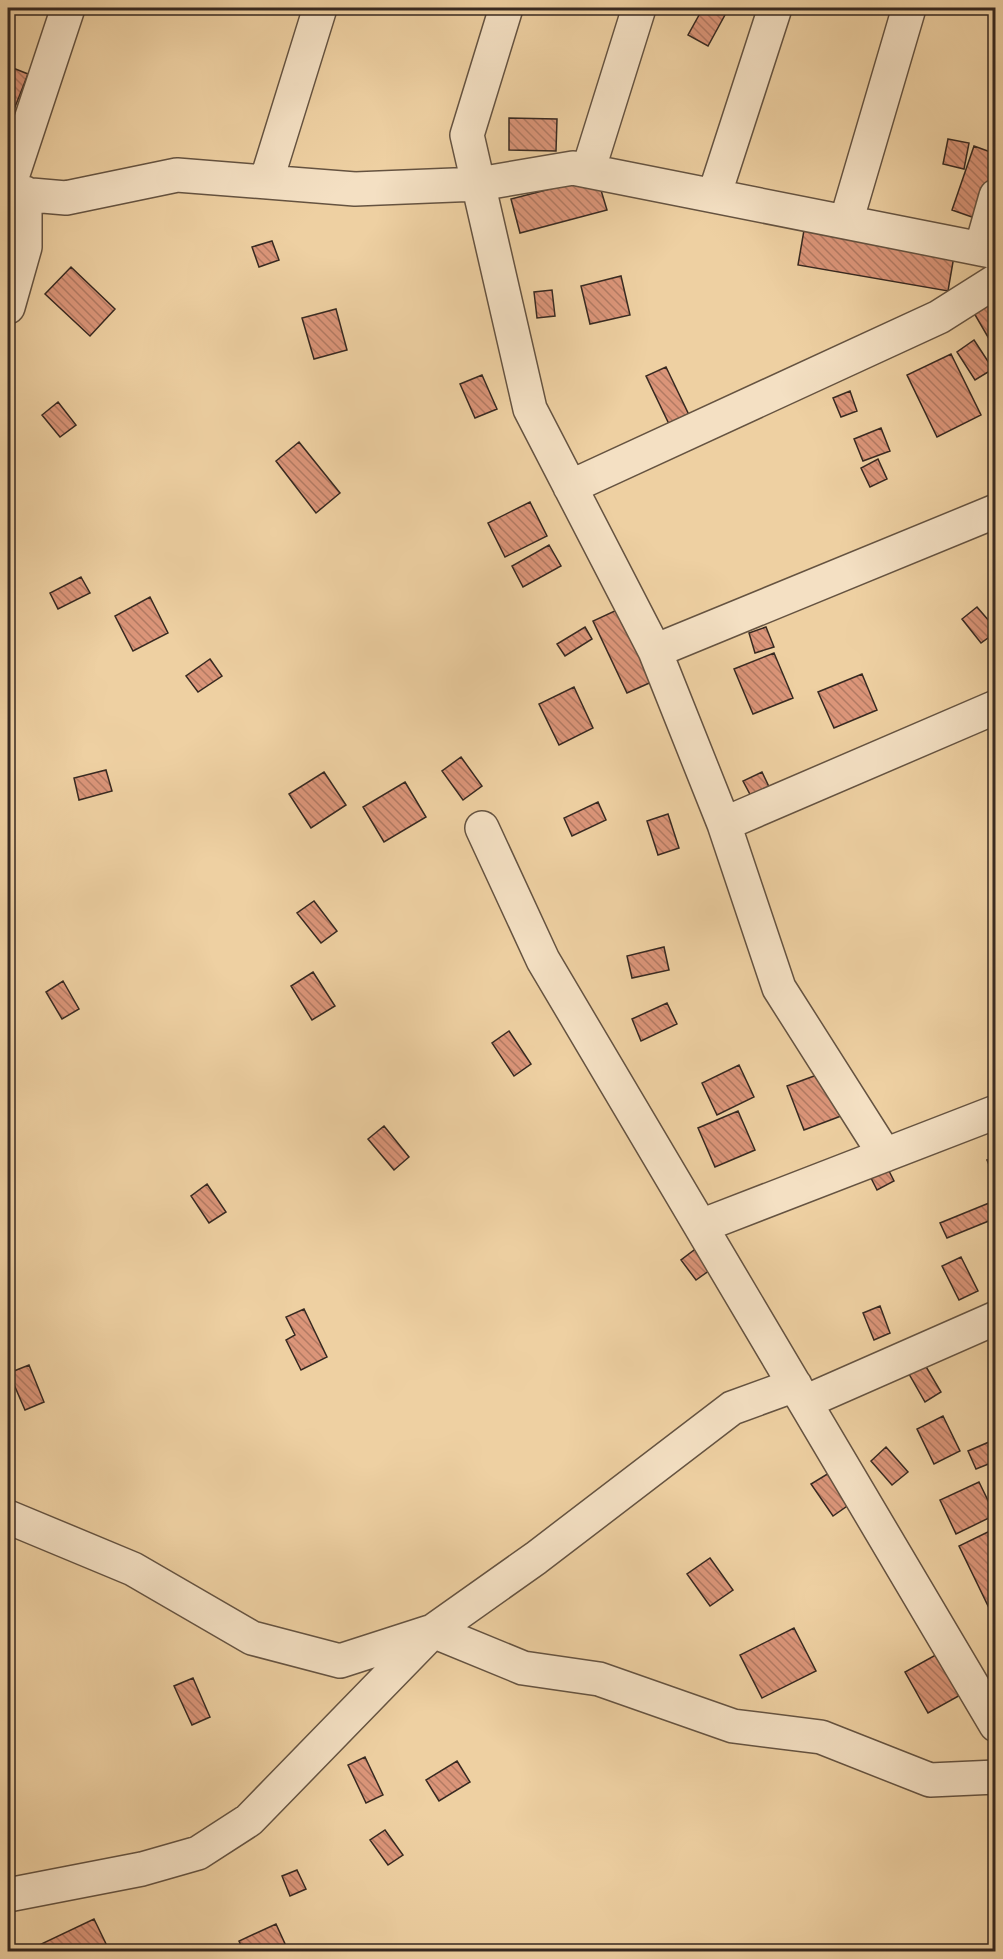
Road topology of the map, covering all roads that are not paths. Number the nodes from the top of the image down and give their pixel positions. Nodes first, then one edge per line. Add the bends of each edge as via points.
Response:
1 (68, 8) edge
2 (320, 8) edge
3 (506, 8) edge
4 (639, 8) edge
5 (775, 8) edge
6 (909, 8) edge
7 (588, 171) junction
8 (266, 182) junction
9 (478, 184) junction
10 (13, 192) edge
11 (714, 196) junction
12 (996, 196) edge
13 (846, 222) junction
14 (988, 251) edge
15 (996, 281) edge
16 (8, 307) edge
17 (570, 487) junction
18 (996, 511) edge
19 (655, 651) junction
20 (996, 707) edge
21 (724, 824) junction
22 (482, 828) dead end
23 (996, 1112) edge
24 (885, 1155) junction
25 (701, 1226) junction
26 (996, 1318) edge
27 (800, 1394) junction
28 (8, 1517) edge
29 (433, 1631) junction
30 (996, 1725) edge
31 (996, 1777) edge
32 (8, 1895) edge

1 - 10 street
2 - 8 street
3 - 9 street via 467,135
4 - 7 street
5 - 11 street
6 - 13 street
7 - 9 street via 573,168
7 - 11 street
8 - 9 street via 356,189
8 - 10 street via 177,175 66,198
9 - 17 street via 530,410
10 - 16 street via 25,248
11 - 13 street
12 - 14 street
13 - 14 street
15 - 17 street via 939,317
17 - 19 street
18 - 19 street
19 - 21 street
20 - 21 street
21 - 24 street via 779,988
22 - 25 street via 543,960
23 - 24 street
24 - 25 street
25 - 27 street
26 - 27 street
27 - 29 street via 732,1408 536,1558
27 - 30 street
28 - 29 street via 133,1569 263,1641 340,1661
29 - 31 street via 523,1668 599,1679 733,1726 821,1737 930,1780
29 - 32 street via 249,1821 198,1853 142,1869

